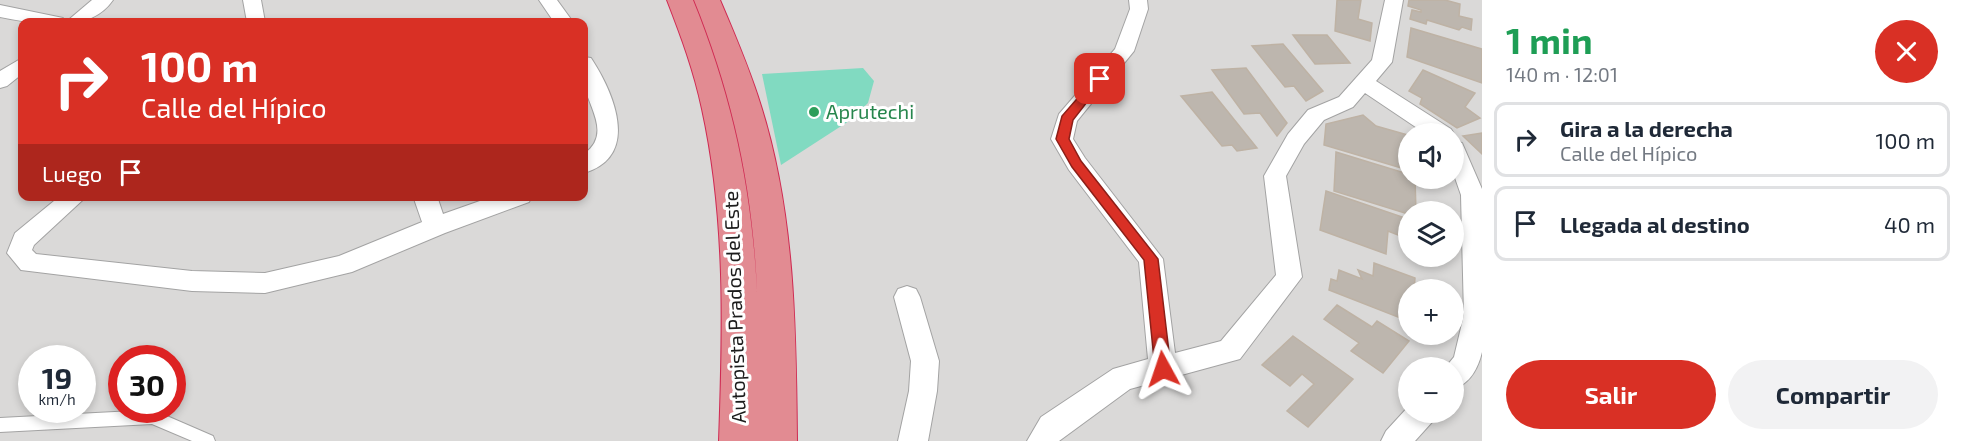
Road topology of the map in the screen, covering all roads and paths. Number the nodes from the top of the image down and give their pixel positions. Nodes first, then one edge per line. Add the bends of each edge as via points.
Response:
1 (104, 0) edge
2 (252, 0) edge
3 (548, 0) edge
4 (680, 0) edge
5 (707, 0) edge
6 (1138, 0) edge
7 (1394, 0) edge
8 (0, 11) edge
9 (36, 18) edge
10 (80, 18) edge
11 (255, 18) edge
12 (560, 18) edge
13 (18, 67) edge
14 (588, 73) edge
15 (0, 81) edge
16 (1364, 83) junction
17 (1426, 123) edge
18 (588, 163) edge
19 (1464, 173) edge
20 (70, 201) edge
21 (427, 201) edge
22 (508, 201) edge
23 (436, 226) junction
24 (907, 297) dead end
25 (1464, 364) edge
26 (1163, 369) junction
27 (1412, 423) edge
28 (0, 425) edge
29 (208, 441) edge
30 (739, 441) edge
31 (777, 441) edge
32 (913, 441) edge
33 (1042, 441) edge
34 (1396, 441) edge

1 - 10 street
2 - 11 street
3 - 12 street
4 - 30 highway, Autopista Prados del Este via 708,73 733,189 741,348
5 - 31 highway, Autopista Prados del Este via 734,68 765,179 778,327
6 - 26 street via 1139,9 1124,51 1067,119 1062,139 1151,259
7 - 16 street via 1382,62
8 - 9 street
13 - 15 street
14 - 18 street via 611,131 598,157
16 - 17 street
16 - 26 street via 1346,102 1316,115 1296,139 1275,176 1290,277 1230,351
19 - 25 street via 1473,195 1477,315
20 - 23 street via 24,240 19,253 30,263 192,281 265,282 343,265
21 - 23 street
22 - 23 street
24 - 32 street via 925,361
26 - 33 street via 1123,378 1051,427
27 - 34 street
28 - 29 lane via 153,417

